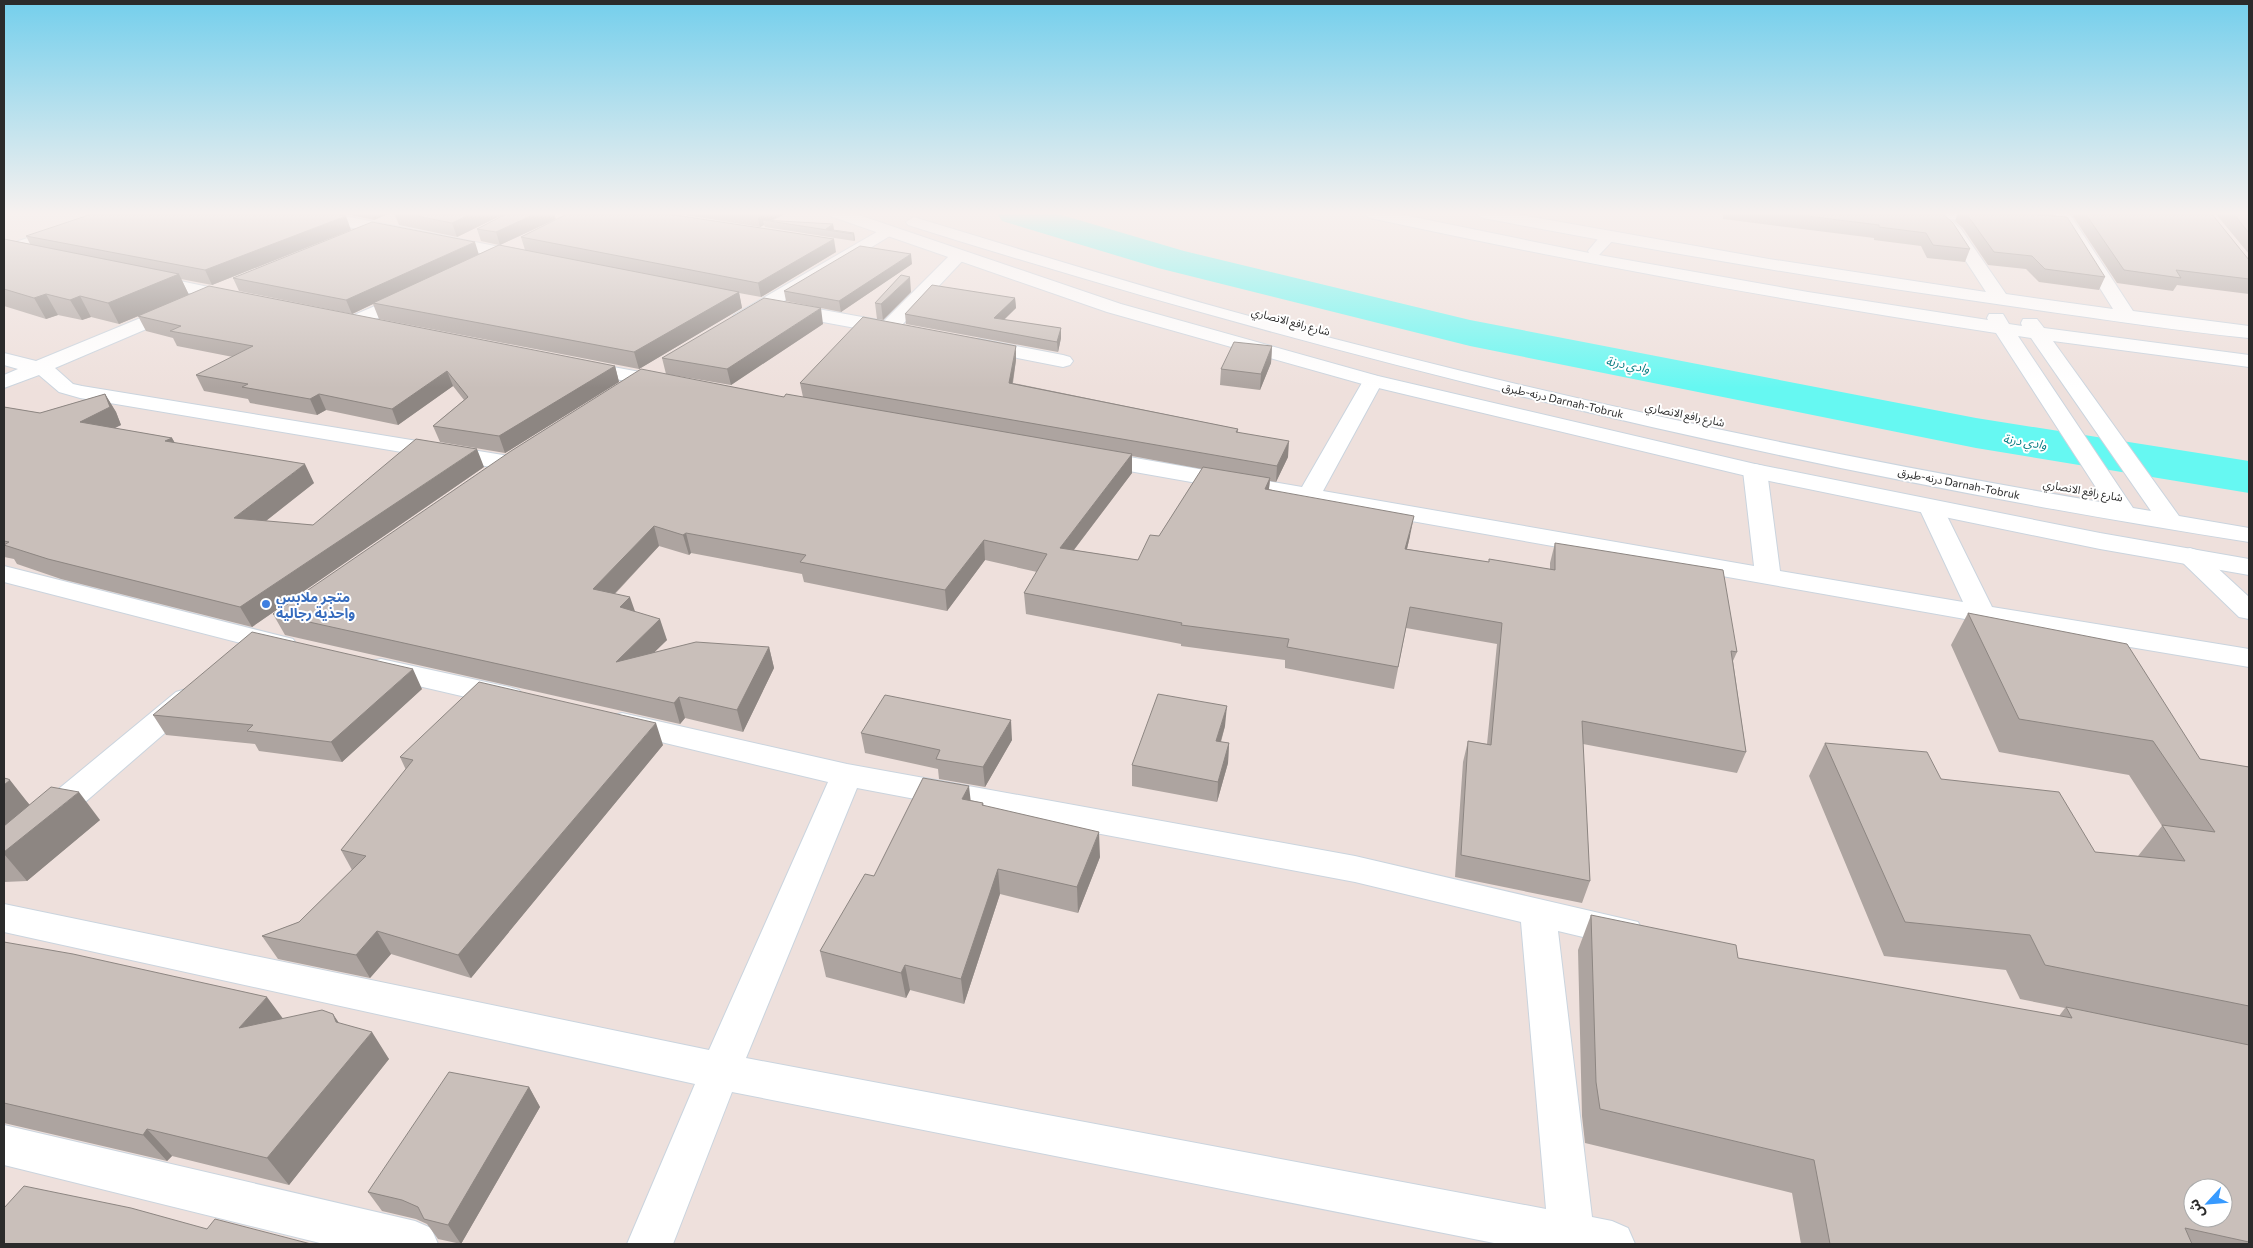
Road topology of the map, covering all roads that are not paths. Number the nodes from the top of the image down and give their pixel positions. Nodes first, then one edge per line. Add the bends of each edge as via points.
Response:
1 (821, 271) edge
2 (943, 271) edge
3 (1004, 271) edge
4 (1074, 271) edge
5 (1114, 271) edge
6 (1658, 271) edge
7 (1715, 271) edge
8 (1811, 271) edge
9 (1976, 271) edge
10 (2094, 271) edge
11 (129, 275) edge
12 (1092, 276) junction
13 (241, 282) edge
14 (927, 286) junction
15 (424, 289) edge
16 (954, 290) edge
17 (214, 293) junction
18 (1069, 293) junction
19 (736, 299) edge
20 (261, 303) edge
21 (765, 305) junction
22 (2126, 317) junction
23 (2002, 320) junction
24 (888, 328) junction
25 (724, 329) edge
26 (392, 330) edge
27 (2036, 332) junction
28 (2249, 332) edge
29 (917, 333) edge
30 (965, 342) edge
31 (2249, 350) edge
32 (4, 359) edge
33 (675, 359) edge
34 (1063, 361) dead end
35 (2249, 361) edge
36 (565, 363) edge
37 (37, 368) junction
38 (642, 378) junction
39 (1373, 381) junction
40 (4, 382) edge
41 (688, 387) edge
42 (617, 394) edge
43 (1072, 454) edge
44 (1755, 471) junction
45 (484, 480) edge
46 (2112, 495) junction
47 (1309, 496) junction
48 (2157, 503) junction
49 (1931, 508) junction
50 (2249, 517) edge
51 (2249, 535) edge
52 (2190, 556) junction
53 (2249, 566) edge
54 (4, 574) edge
55 (1768, 576) junction
56 (2249, 611) edge
57 (1982, 614) junction
58 (315, 653) edge
59 (2249, 658) edge
60 (354, 662) edge
61 (205, 683) edge
62 (537, 704) edge
63 (596, 717) edge
64 (847, 775) junction
65 (4, 852) edge
66 (1538, 912) junction
67 (4, 918) edge
68 (1650, 938) edge
69 (720, 1071) junction
70 (4, 1145) edge
71 (1572, 1240) edge
72 (414, 1244) edge
73 (650, 1244) edge
74 (1612, 1244) edge

1 - 21 street
2 - 14 street
3 - 18 street
4 - 12 street, درنه-طبرق Darnah-Tobruk
5 - 46 street, شارع رافع الانصاري via 1456,362 1720,422
6 - 23 street
7 - 23 street
8 - 23 street
9 - 23 street
10 - 22 street
11 - 17 street
12 - 18 street
12 - 46 street, درنه-طبرق Darnah-Tobruk via 1338,346 1576,404 1841,460
13 - 17 street
14 - 16 street
14 - 24 street
15 - 26 street via 345,320
17 - 20 street
17 - 37 street
18 - 39 street
19 - 21 street
21 - 24 street
21 - 25 street
22 - 23 street
22 - 28 street
23 - 27 street
23 - 46 street
24 - 29 street
27 - 31 street
27 - 35 street
27 - 48 street
30 - 34 street
32 - 37 street
33 - 38 street
36 - 38 street
37 - 40 street
37 - 45 street via 52,373 66,388 80,392 518,458
38 - 41 street
38 - 42 street
39 - 44 street
39 - 47 street
43 - 47 street
44 - 49 street
44 - 55 street
46 - 48 street, درنه-طبرق Darnah-Tobruk
47 - 55 street
48 - 50 street
48 - 51 street, درنه-طبرق Darnah-Tobruk
49 - 52 street
49 - 57 street
52 - 53 street
52 - 56 street
54 - 58 street
55 - 57 street
57 - 59 street
60 - 62 street
61 - 65 street
63 - 64 street
64 - 66 street via 1355,869
64 - 69 street
66 - 68 street
66 - 71 street
67 - 69 street
69 - 71 street
69 - 73 street
70 - 72 street
71 - 74 street

